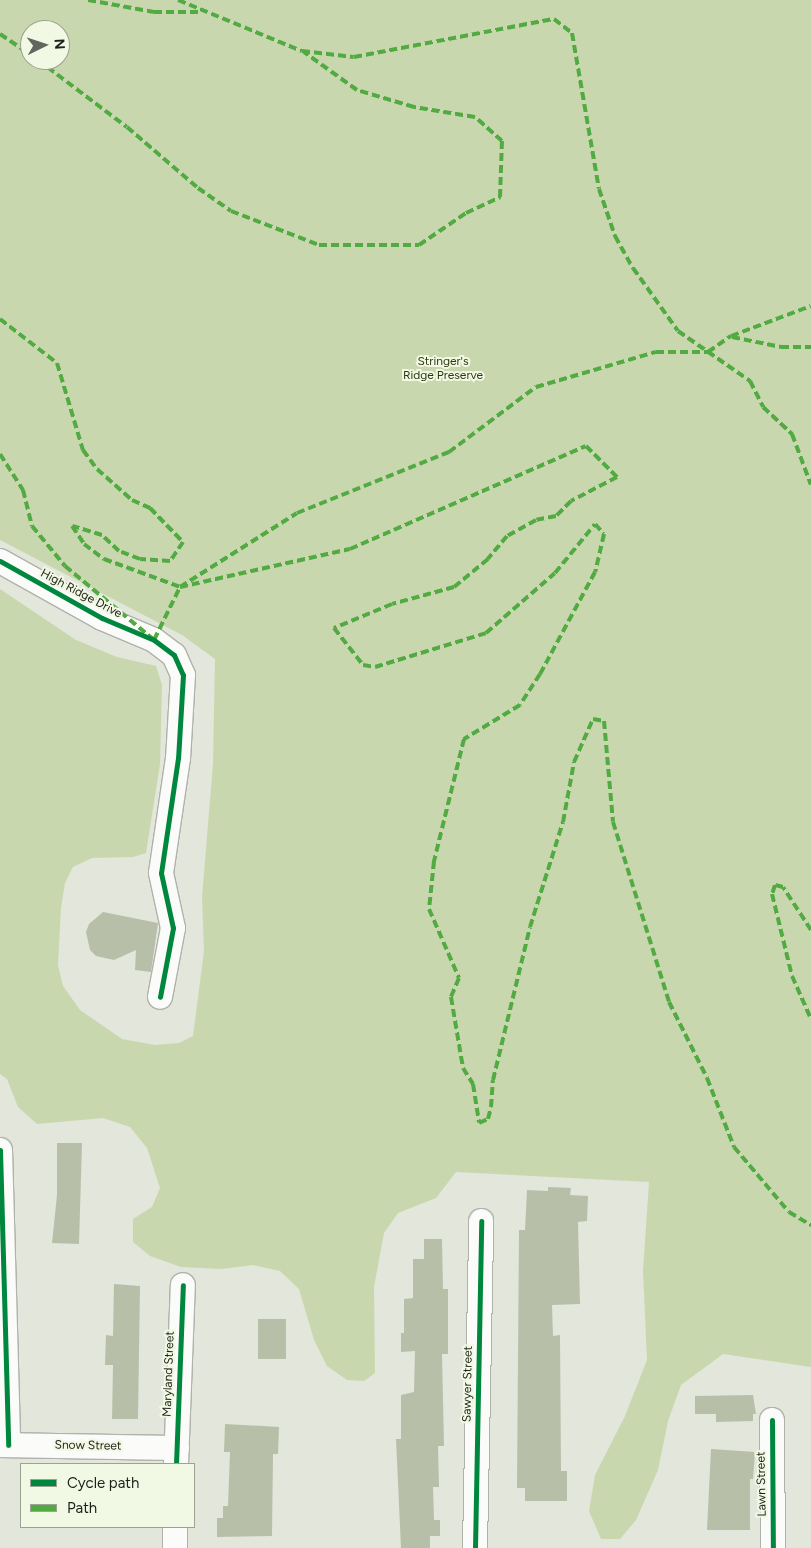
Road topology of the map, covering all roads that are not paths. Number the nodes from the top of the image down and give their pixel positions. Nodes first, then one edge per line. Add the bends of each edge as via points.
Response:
1 (0, 562) edge
2 (160, 997) dead end
3 (0, 1150) edge
4 (481, 1221) dead end
5 (183, 1285) dead end
6 (772, 1420) dead end
7 (4, 1445) edge
8 (176, 1456) edge
9 (175, 1528) edge
10 (175, 1548) edge
11 (474, 1548) edge
12 (773, 1548) edge

1 - 2 street, High Ridge Drive via 102,618 154,640 174,655 183,675 184,695 161,872 173,928
3 - 7 street
4 - 11 street, Sawyer Street
5 - 8 street, Maryland Street
6 - 12 street, Lawn Street
7 - 8 street, Snow Street
9 - 10 street

